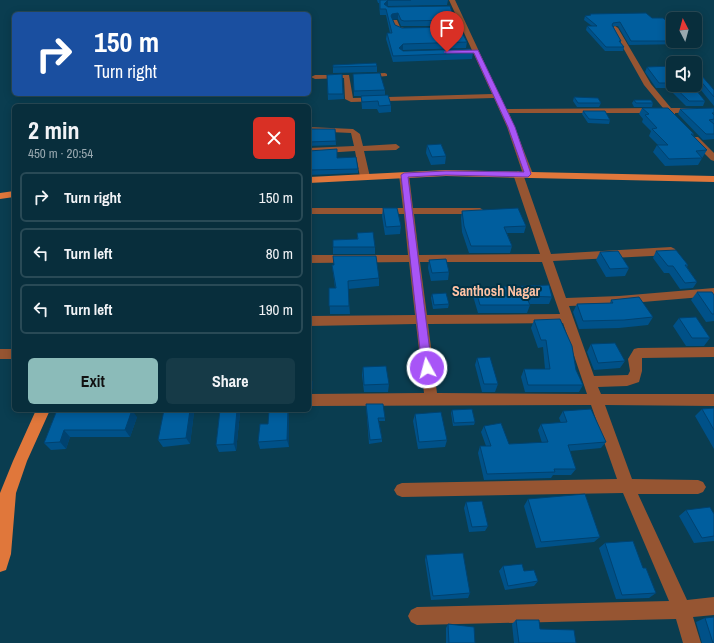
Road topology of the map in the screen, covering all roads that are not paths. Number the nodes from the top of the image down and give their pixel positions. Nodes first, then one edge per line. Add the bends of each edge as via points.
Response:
1 (452, 0) edge
2 (395, 21) edge
3 (614, 28) edge
4 (421, 30) edge
5 (385, 75) dead end
6 (347, 76) junction
7 (315, 77) dead end
8 (497, 96) junction
9 (711, 108) edge
10 (504, 111) junction
11 (668, 111) junction
12 (678, 121) edge
13 (311, 129) edge
14 (688, 132) edge
15 (396, 147) dead end
16 (359, 149) junction
17 (311, 151) edge
18 (714, 158) edge
19 (523, 174) junction
20 (404, 175) junction
21 (365, 177) junction
22 (714, 179) edge
23 (311, 180) edge
24 (12, 194) edge
25 (0, 196) edge
26 (492, 210) edge
27 (311, 211) edge
28 (410, 211) junction
29 (671, 251) edge
30 (414, 258) junction
31 (546, 258) junction
32 (311, 259) edge
33 (714, 292) edge
34 (562, 302) junction
35 (567, 318) junction
36 (421, 320) junction
37 (311, 321) edge
38 (714, 352) edge
39 (0, 354) edge
40 (12, 354) edge
41 (590, 382) junction
42 (431, 399) junction
43 (596, 399) junction
44 (311, 400) edge
45 (714, 400) edge
46 (42, 412) edge
47 (627, 486) junction
48 (698, 487) dead end
49 (402, 490) dead end
50 (0, 564) edge
51 (714, 606) edge
52 (682, 610) junction
53 (417, 616) dead end
54 (692, 643) edge

1 - 8 street via 452,8 472,51
2 - 4 street via 399,29
3 - 11 street via 648,85
5 - 6 street
6 - 7 street
6 - 8 street via 349,100
8 - 10 street
9 - 11 street
10 - 11 street
10 - 19 street via 512,127
11 - 12 street
13 - 16 street via 353,131
14 - 18 street
15 - 16 street
16 - 17 street
16 - 21 street
19 - 20 main road
19 - 22 main road
19 - 31 street via 526,210
20 - 21 main road
20 - 28 street
21 - 23 main road
24 - 25 main road
26 - 28 street
27 - 28 street
28 - 30 street
29 - 31 street
30 - 31 street
30 - 32 street
30 - 36 street
31 - 34 street
33 - 34 street
34 - 35 street
35 - 36 street
35 - 41 street
36 - 37 street
36 - 42 street
38 - 41 street via 638,353 634,359 634,378 627,381
39 - 40 street
41 - 43 street
42 - 43 street
42 - 44 street
43 - 45 street
43 - 47 street
46 - 50 main road via 8,493
47 - 48 street
47 - 49 street
47 - 52 street
51 - 52 street
52 - 53 street
52 - 54 street

